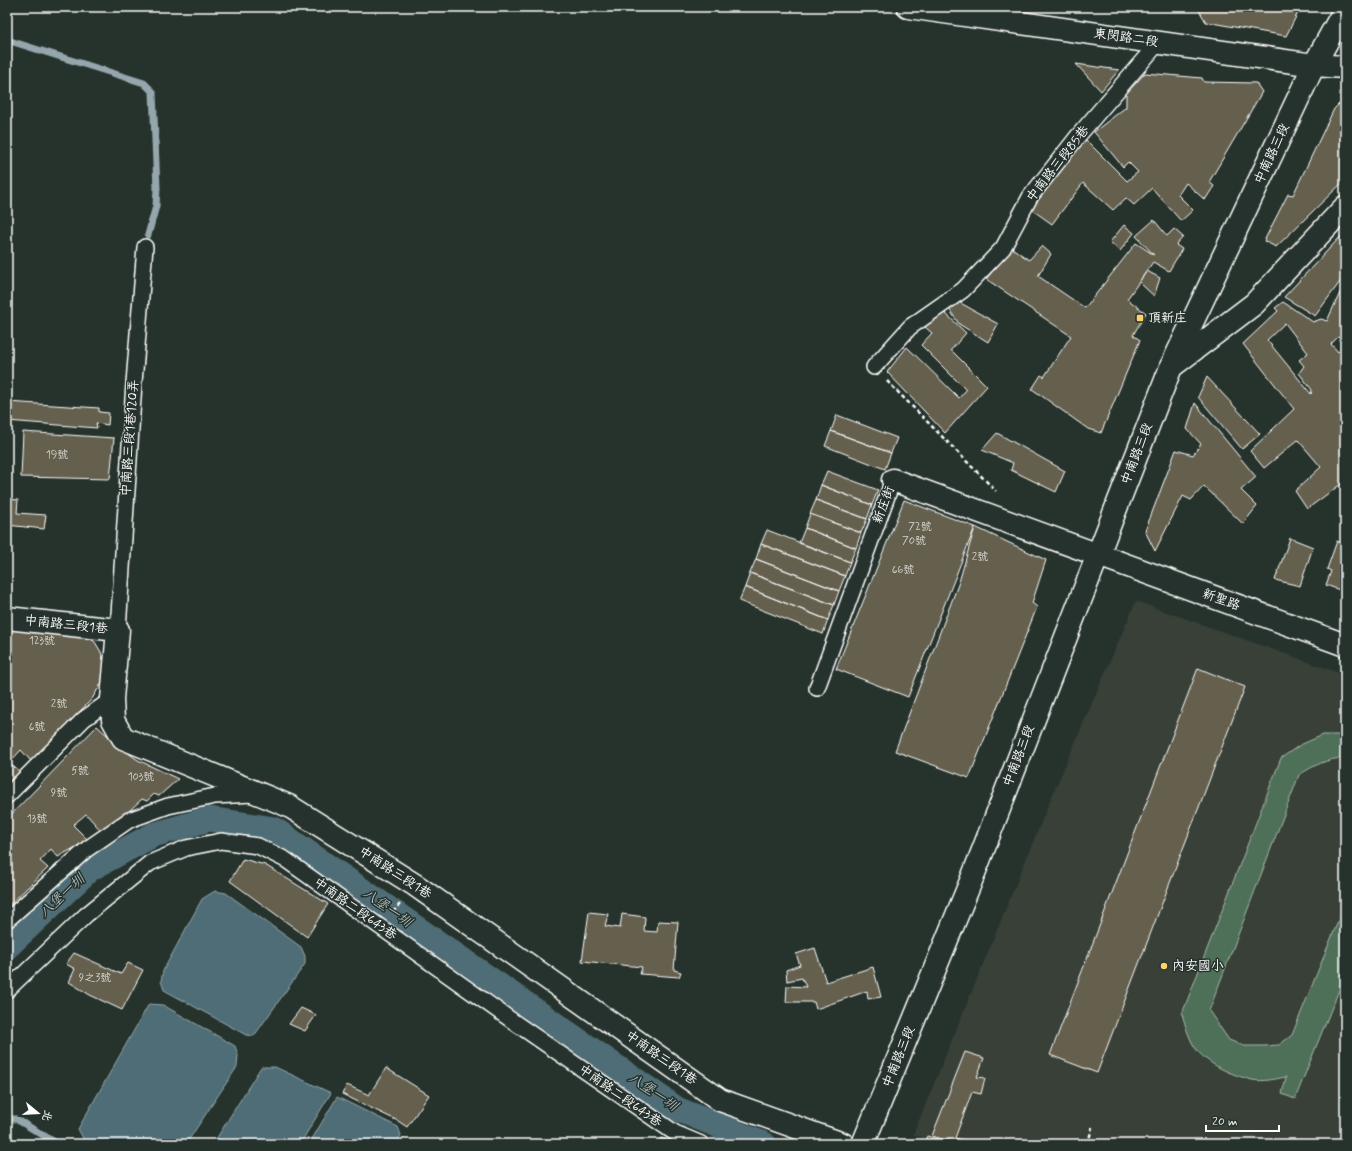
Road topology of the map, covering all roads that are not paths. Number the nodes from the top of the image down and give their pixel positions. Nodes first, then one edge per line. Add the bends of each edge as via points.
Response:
1 (908, 7) edge
2 (1345, 9) edge
3 (1158, 43) junction
4 (1314, 65) junction
5 (1345, 68) edge
6 (1345, 207) edge
7 (145, 247) dead end
8 (874, 367) road end
9 (1171, 367) junction
10 (893, 480) joint
11 (1097, 554) junction
12 (7, 618) edge
13 (118, 630) junction
14 (1345, 645) edge
15 (817, 688) dead end
16 (112, 699) junction
17 (260, 793) junction
18 (7, 796) edge
19 (7, 920) edge
20 (7, 990) edge
21 (701, 1144) edge
22 (843, 1144) edge
23 (863, 1144) edge

1 - 3 street, 東閔路二段
2 - 4 street, 中南路三段
3 - 4 street, 東閔路二段
3 - 8 lane, 中南路三段85巷 via 1078,136 1030,197 1003,248 963,290 910,326
4 - 5 street, 東閔路二段
4 - 9 street, 中南路三段
6 - 9 street via 1254,304
7 - 13 lane, 中南路三段1巷120弄
9 - 11 street, 中南路三段
10 - 11 street, 新庄街
10 - 15 lane, 新庄街
11 - 14 street, 新聖路
11 - 23 street, 中南路三段 via 971,881
12 - 13 street, 中南路三段1巷
13 - 16 street, 中南路三段1巷
16 - 17 street, 中南路三段1巷 via 113,720 123,738
16 - 18 lane via 84,719
17 - 19 lane via 214,796 168,806 129,820 87,849
17 - 22 street, 中南路三段1巷 via 289,806 416,885 720,1100
20 - 21 lane, 中南路二段643巷 via 86,915 150,863 186,848 221,841 258,846 286,860 675,1133

